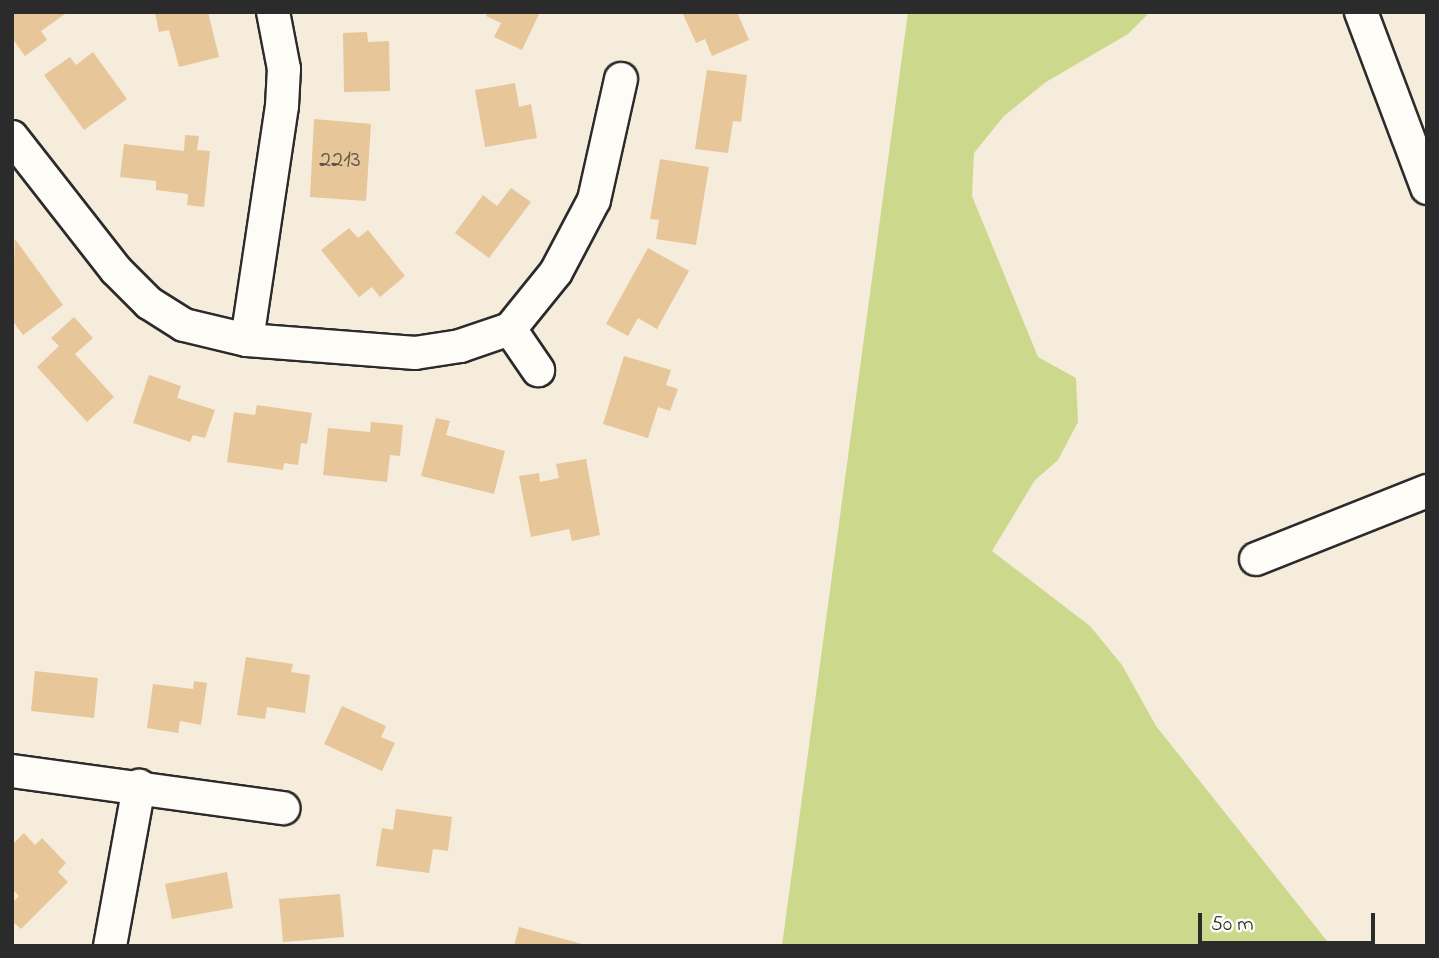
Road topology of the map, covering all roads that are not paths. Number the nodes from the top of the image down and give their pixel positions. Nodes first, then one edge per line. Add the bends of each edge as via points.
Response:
1 (273, 12) edge
2 (1361, 12) edge
3 (621, 79) dead end
4 (12, 137) edge
5 (1427, 188) edge
6 (510, 329) junction
7 (247, 340) junction
8 (538, 370) dead end
9 (1427, 491) edge
10 (1256, 558) dead end
11 (12, 771) edge
12 (139, 786) junction
13 (283, 808) dead end
14 (110, 946) edge

1 - 7 street via 284,69 282,106
2 - 5 street
3 - 6 street via 594,200 556,272
4 - 7 street via 116,270 149,303 184,326
6 - 7 street via 460,346 415,353
6 - 8 street
9 - 10 street
11 - 12 street
12 - 13 street
12 - 14 street

